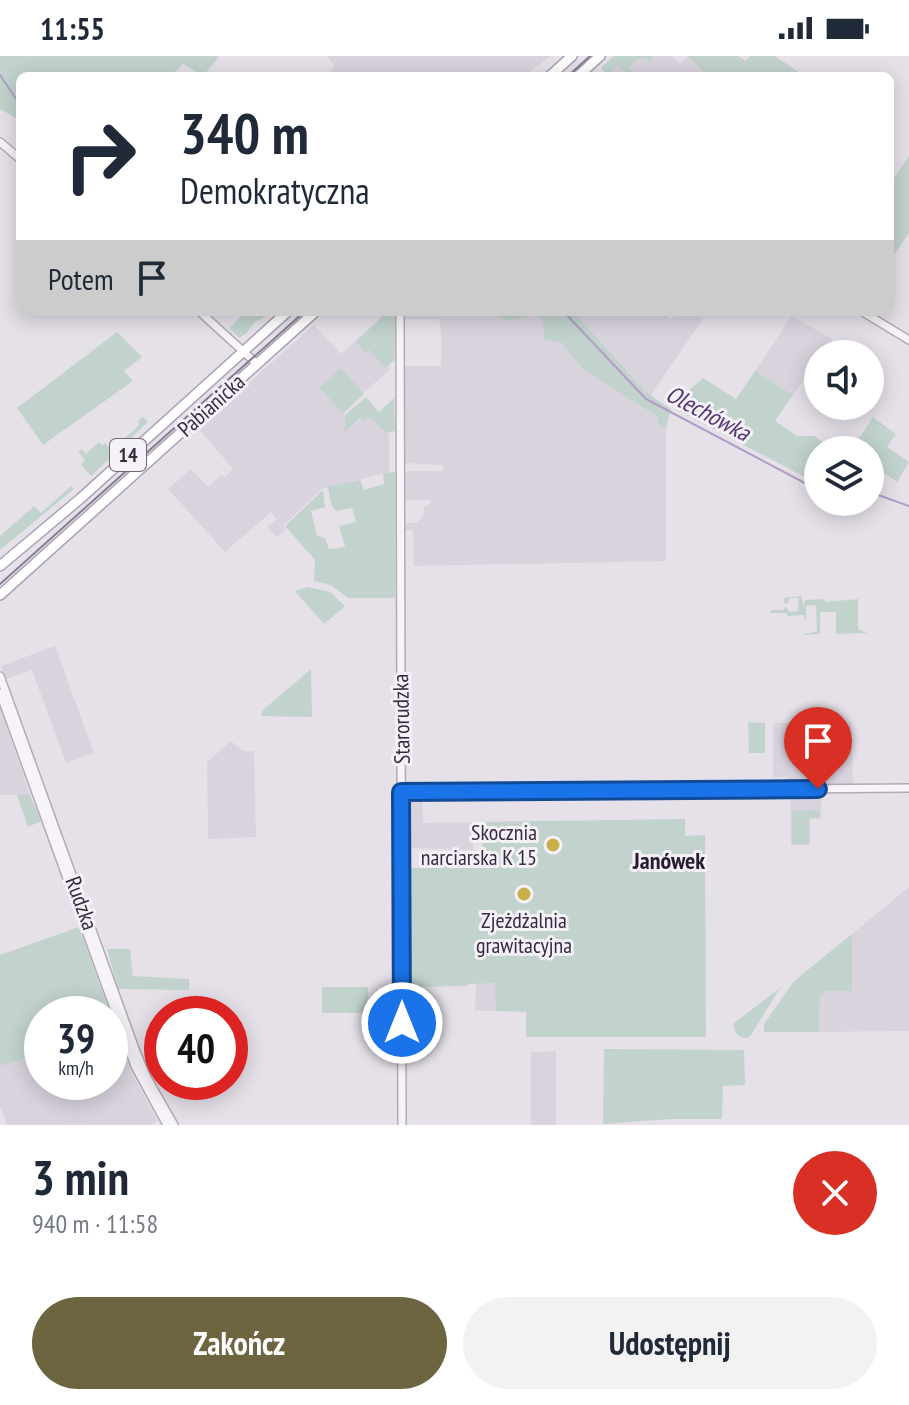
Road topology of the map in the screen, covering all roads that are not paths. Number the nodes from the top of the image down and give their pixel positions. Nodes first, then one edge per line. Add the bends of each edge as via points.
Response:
1 (572, 56) edge
2 (600, 56) edge
3 (554, 72) edge
4 (582, 72) edge
5 (0, 142) edge
6 (16, 156) edge
7 (205, 316) edge
8 (282, 316) edge
9 (311, 316) edge
10 (400, 316) edge
11 (870, 316) edge
12 (909, 340) edge
13 (244, 350) junction
14 (257, 364) junction
15 (0, 566) edge
16 (0, 595) edge
17 (0, 676) edge
18 (0, 693) edge
19 (909, 788) edge
20 (401, 792) junction
21 (167, 1125) edge
22 (174, 1125) edge
23 (402, 1125) edge

1 - 3 main road
2 - 4 main road
5 - 6 street
7 - 13 street
8 - 13 main road, Pabianicka / 14
9 - 14 main road, Pabianicka / 14
10 - 20 street, Starorudzka
11 - 12 street
13 - 14 street
13 - 15 main road, Pabianicka / 14
14 - 16 main road, Pabianicka / 14
17 - 22 street, Rudzka via 135,1049
18 - 21 street, Rudzka via 135,1065
19 - 20 street
20 - 23 street, Starorudzka

